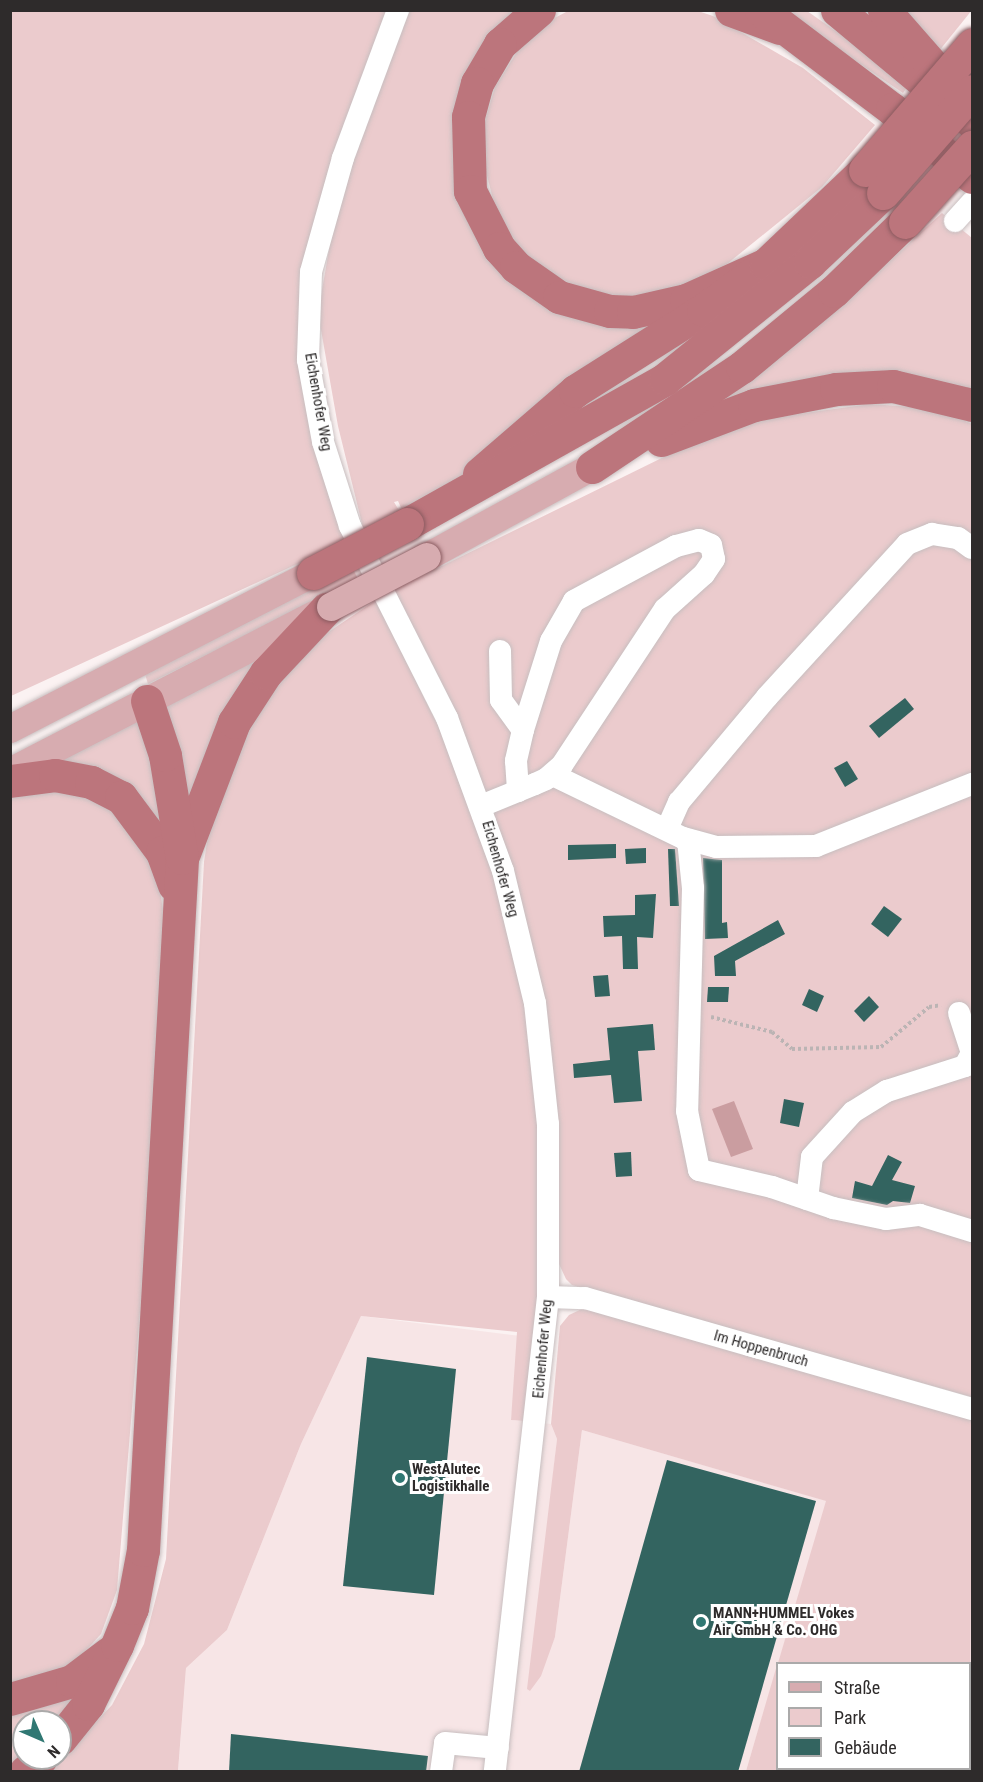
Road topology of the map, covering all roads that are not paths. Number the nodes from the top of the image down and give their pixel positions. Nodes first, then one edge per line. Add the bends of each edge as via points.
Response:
1 (398, 10) edge
2 (539, 10) edge
3 (731, 10) edge
4 (761, 10) edge
5 (837, 10) edge
6 (884, 10) edge
7 (795, 33) junction
8 (972, 45) edge
9 (972, 91) edge
10 (972, 111) edge
11 (972, 123) edge
12 (972, 147) edge
13 (972, 177) edge
14 (874, 181) junction
15 (972, 202) edge
16 (956, 222) dead end
17 (766, 264) junction
18 (972, 405) edge
19 (592, 467) junction
20 (450, 502) junction
21 (972, 548) edge
22 (313, 573) joint
23 (329, 608) junction
24 (500, 651) dead end
25 (120, 672) junction
26 (147, 701) junction
27 (10, 729) edge
28 (523, 730) junction
29 (10, 772) edge
30 (553, 775) junction
31 (10, 781) edge
32 (972, 784) edge
33 (518, 791) junction
34 (481, 806) junction
35 (667, 829) junction
36 (688, 840) junction
37 (182, 858) junction
38 (179, 898) junction
39 (952, 1008) road end
40 (807, 1199) junction
41 (972, 1232) edge
42 (548, 1298) junction
43 (972, 1409) edge
44 (117, 1646) junction
45 (10, 1699) edge
46 (72, 1724) edge
47 (498, 1748) junction
48 (441, 1772) edge
49 (495, 1772) edge

1 - 34 street, Eichenhofer Weg via 343,158 311,272 308,360 323,442 350,526 447,718
2 - 17 highway via 500,44 477,84 468,117 470,191 499,248 523,272 559,297 610,311 633,312 686,300
3 - 7 highway
4 - 7 highway
5 - 11 highway
6 - 10 highway
7 - 13 highway
8 - 14 highway, bridge
9 - 14 highway, bridge
12 - 19 highway, bridge via 905,222 834,291 742,367
14 - 17 highway
14 - 20 highway via 768,297 665,379
15 - 16 street
17 - 20 highway via 544,414
18 - 19 highway via 893,386 836,389 754,405
19 - 23 main road, bridge
20 - 22 highway, bridge
21 - 35 street via 958,538 939,535 907,544 698,779 679,802
22 - 25 main road
23 - 26 main road
23 - 37 highway via 266,673 234,722
24 - 28 street via 501,700
25 - 26 main road via 133,681
25 - 27 main road
26 - 29 main road
26 - 37 highway via 165,755
28 - 30 street via 551,640 574,601 676,546 699,540 711,545 714,559 704,574 665,609 573,753
28 - 33 street via 516,761
30 - 33 street
30 - 35 street
31 - 38 highway via 55,775 90,782 121,797 162,852
32 - 36 street via 816,846 716,847
33 - 34 street
34 - 42 street, Eichenhofer Weg via 503,871 535,1003 548,1124
35 - 36 street
36 - 40 street via 693,859 687,1111 699,1170
37 - 38 highway
38 - 44 highway via 143,1550 132,1608
39 - 40 street via 972,1053 965,1066 887,1090 847,1117 812,1157
40 - 41 street via 886,1219 920,1215
42 - 43 street, Im Hoppenbruch via 585,1298
42 - 47 street, Eichenhofer Weg
44 - 45 highway via 72,1681
44 - 46 highway via 88,1704
47 - 48 street via 445,1743
47 - 49 street, Eichenhofer Weg

